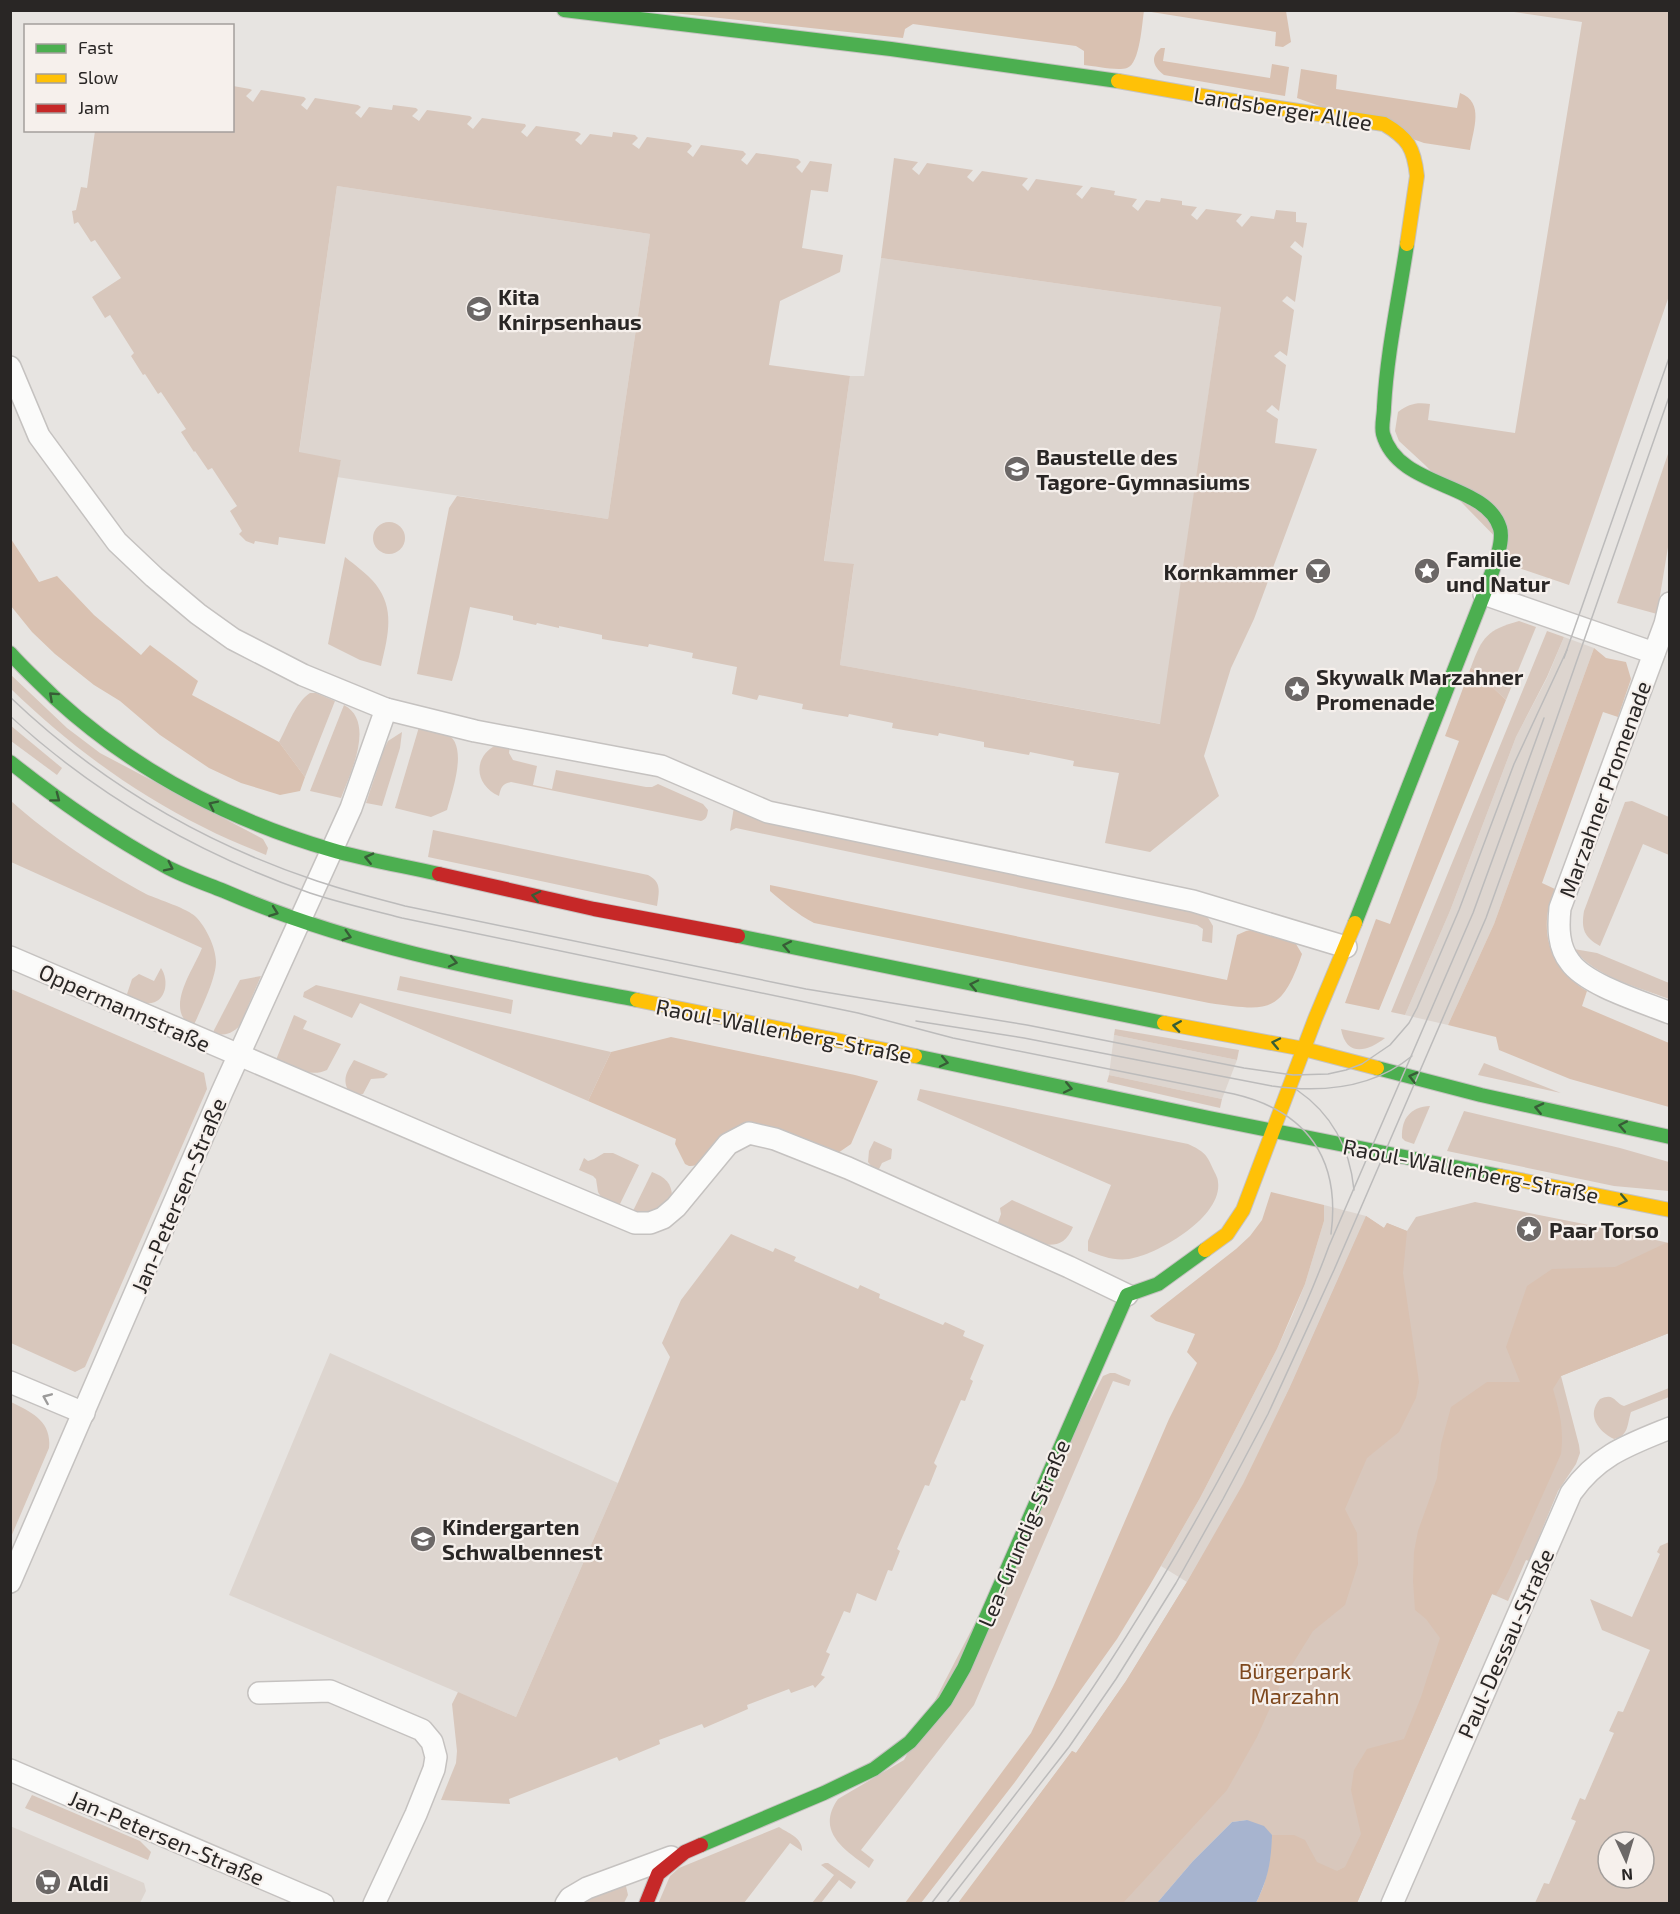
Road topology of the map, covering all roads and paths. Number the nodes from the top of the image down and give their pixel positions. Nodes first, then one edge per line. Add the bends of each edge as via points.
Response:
1 (564, 10) edge
2 (10, 367) edge
3 (1484, 594) junction
4 (1670, 603) edge
5 (10, 653) edge
6 (1654, 653) junction
7 (386, 709) junction
8 (10, 762) edge
9 (333, 850) junction
10 (299, 921) junction
11 (1346, 947) junction
12 (10, 957) edge
13 (1670, 1013) edge
14 (1304, 1049) junction
15 (238, 1057) junction
16 (1272, 1130) junction
17 (1670, 1137) edge
18 (1670, 1210) edge
19 (1127, 1295) junction
20 (10, 1382) edge
21 (84, 1413) junction
22 (1670, 1428) edge
23 (10, 1582) edge
24 (259, 1693) dead end
25 (10, 1770) edge
26 (684, 1852) junction
27 (322, 1904) edge
28 (374, 1904) edge
29 (566, 1904) edge
30 (646, 1904) edge
31 (1392, 1904) edge

1 - 3 main road, Landsberger Allee via 1141,84 1384,124 1400,132 1411,144 1417,176 1385,382 1383,433 1388,449 1399,460 1486,508 1495,518 1501,539
2 - 7 street via 39,436 117,542 154,577 233,639 303,675
3 - 6 street
3 - 11 main road
4 - 6 street, Marzahner Promenade
9 -> 5 main road via 267,828 169,782 125,755 73,714
6 - 13 street, Marzahner Promenade via 1560,908 1558,926 1562,946 1578,972
7 - 9 street
7 - 11 street via 474,731 661,766 768,812 1193,901
8 -> 10 main road, Raoul-Wallenberg-Straße via 91,822 167,867
9 - 10 street
14 -> 9 main road via 594,909
10 - 15 street, Jan-Petersen-Straße
10 -> 16 main road, Raoul-Wallenberg-Straße via 406,953
11 - 14 main road
12 - 15 street, Oppermannstraße
14 - 16 main road
17 -> 14 main road via 1472,1093
15 - 19 street via 635,1223 663,1218 676,1207 728,1144 749,1133 775,1138
15 - 21 street, Jan-Petersen-Straße
16 -> 18 main road, Raoul-Wallenberg-Straße
16 - 19 main road via 1243,1210 1227,1234 1158,1284
19 - 26 main road, Lea-Grundig-Straße via 964,1668 945,1701 910,1742 874,1769
21 -> 20 street
21 - 23 street, Jan-Petersen-Straße
22 - 31 street, Paul-Dessau-Straße via 1602,1460 1571,1493
24 - 28 street via 330,1691 422,1730 432,1742 434,1769
25 - 27 street, Jan-Petersen-Straße
26 - 29 street, Lea-Grundig-Straße via 587,1888
26 - 30 main road, Lea-Grundig-Straße via 658,1874

